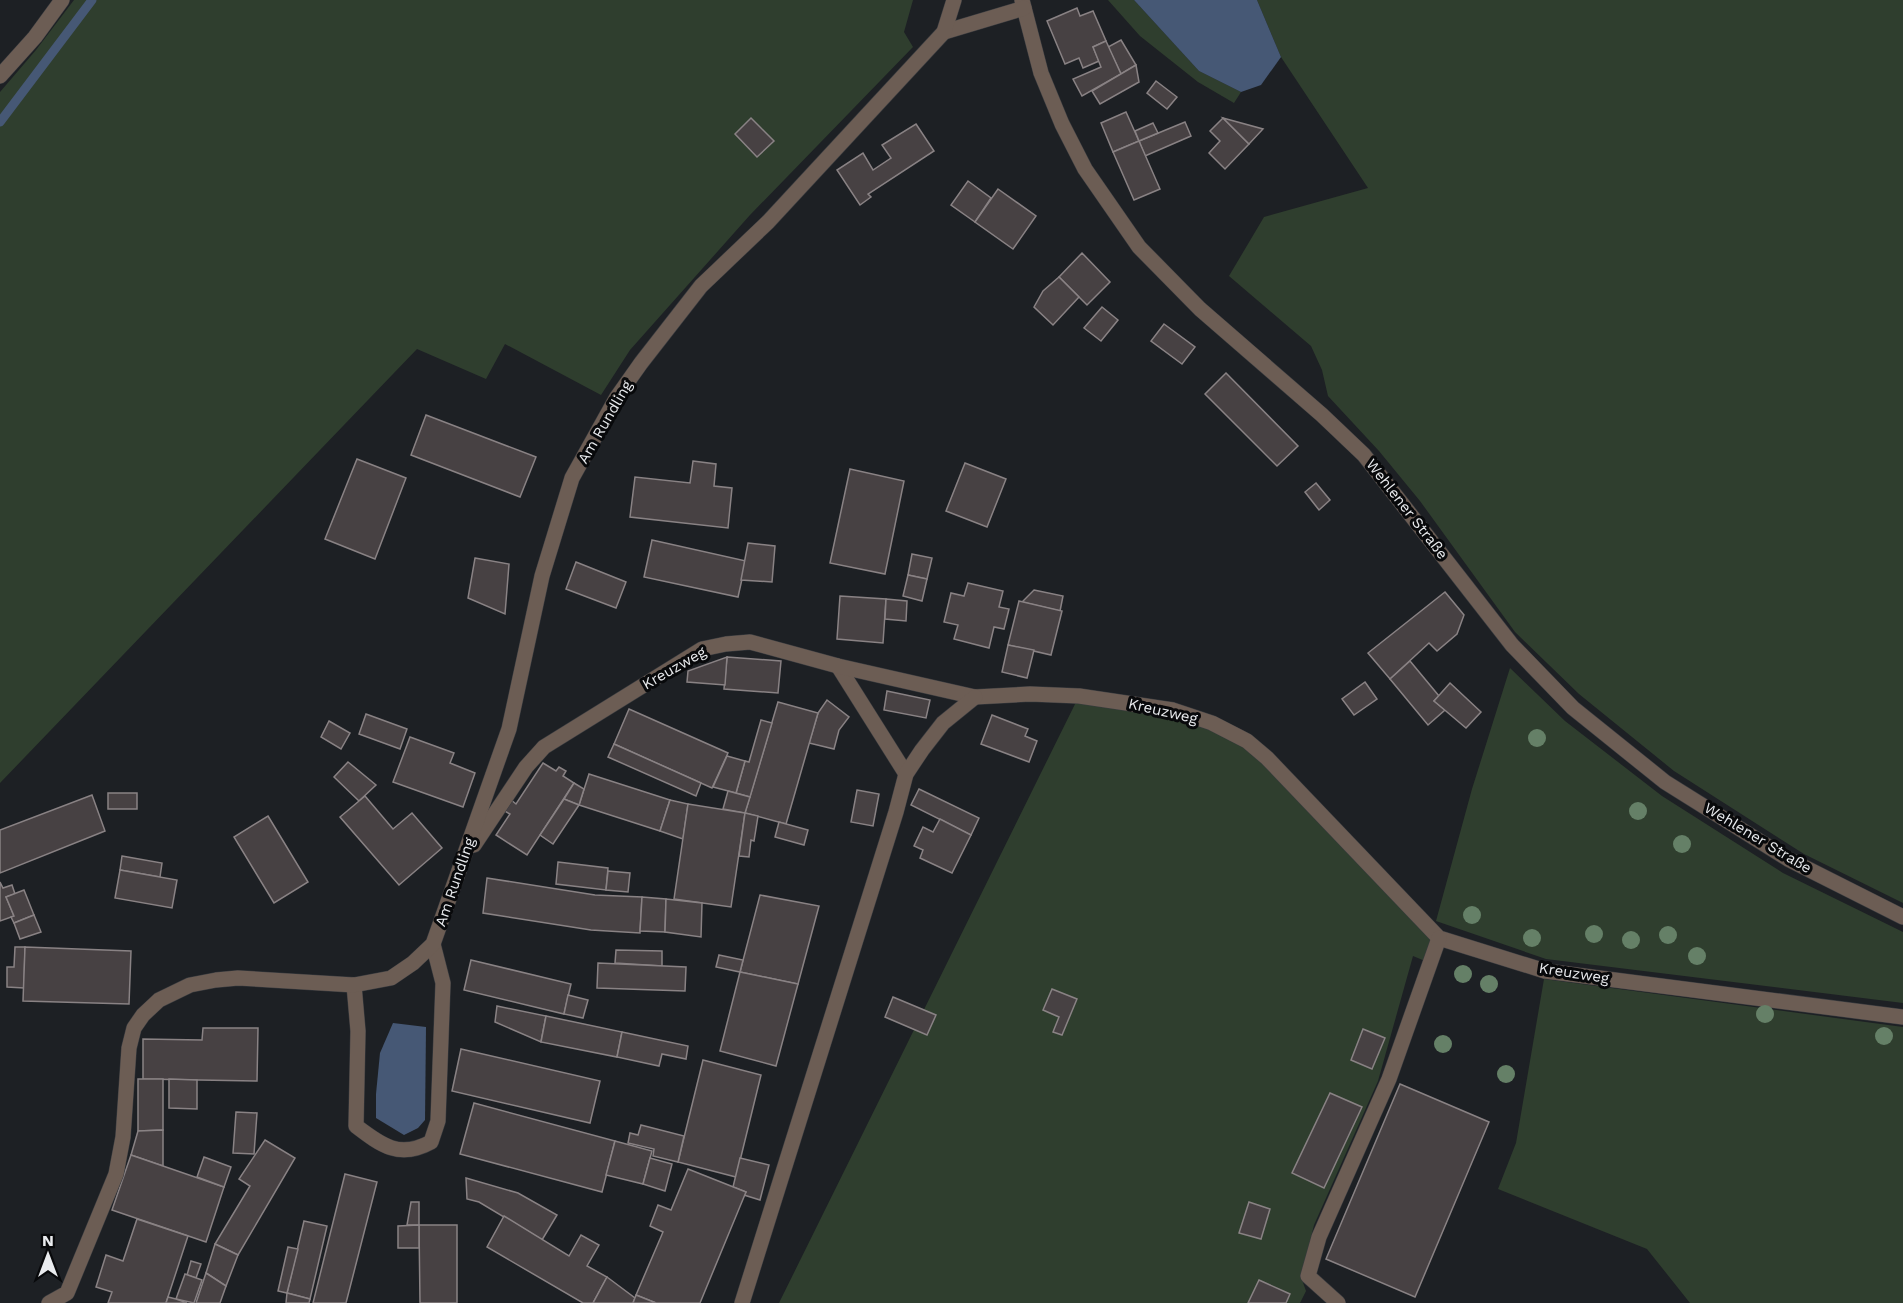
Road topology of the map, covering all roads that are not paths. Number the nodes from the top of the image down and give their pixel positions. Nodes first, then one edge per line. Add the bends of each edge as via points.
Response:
1 (62, 0) edge
2 (954, 0) edge
3 (1023, 4) edge
4 (944, 33) junction
5 (0, 76) edge
6 (838, 666) junction
7 (975, 697) junction
8 (906, 774) junction
9 (461, 865) junction
10 (1903, 917) edge
11 (1439, 938) junction
12 (433, 944) junction
13 (354, 986) junction
14 (1903, 1017) edge
15 (49, 1303) edge
16 (742, 1303) edge
17 (1338, 1303) edge

1 - 5 street
2 - 4 street, Am Rundling
3 - 4 street
3 - 10 street, Wehlener Straße via 1041,73 1062,124 1085,169 1138,247 1200,309 1364,455 1512,645 1573,708 1665,782 1788,859
4 - 9 street, Am Rundling via 768,222 701,286 617,398 572,478 542,576 509,729
6 - 7 street, Kreuzweg
6 - 8 street
6 - 9 street, Kreuzweg via 750,642 702,649 544,747 526,767
7 - 8 street via 942,723
7 - 11 street, Kreuzweg via 1079,696 1173,710 1212,723 1247,741
8 - 16 street
9 - 12 street, Am Rundling
11 - 14 street, Kreuzweg via 1545,971
11 - 17 street via 1389,1079 1319,1237 1308,1276
12 - 13 street, Am Rundling via 391,978
12 - 13 street, Am Rundling via 443,983 438,1121 431,1142 418,1149 386,1147 356,1126 358,1031
13 - 15 street, Am Rundling via 216,980 159,1000 143,1015 134,1028 129,1048 123,1137 116,1174 67,1293

